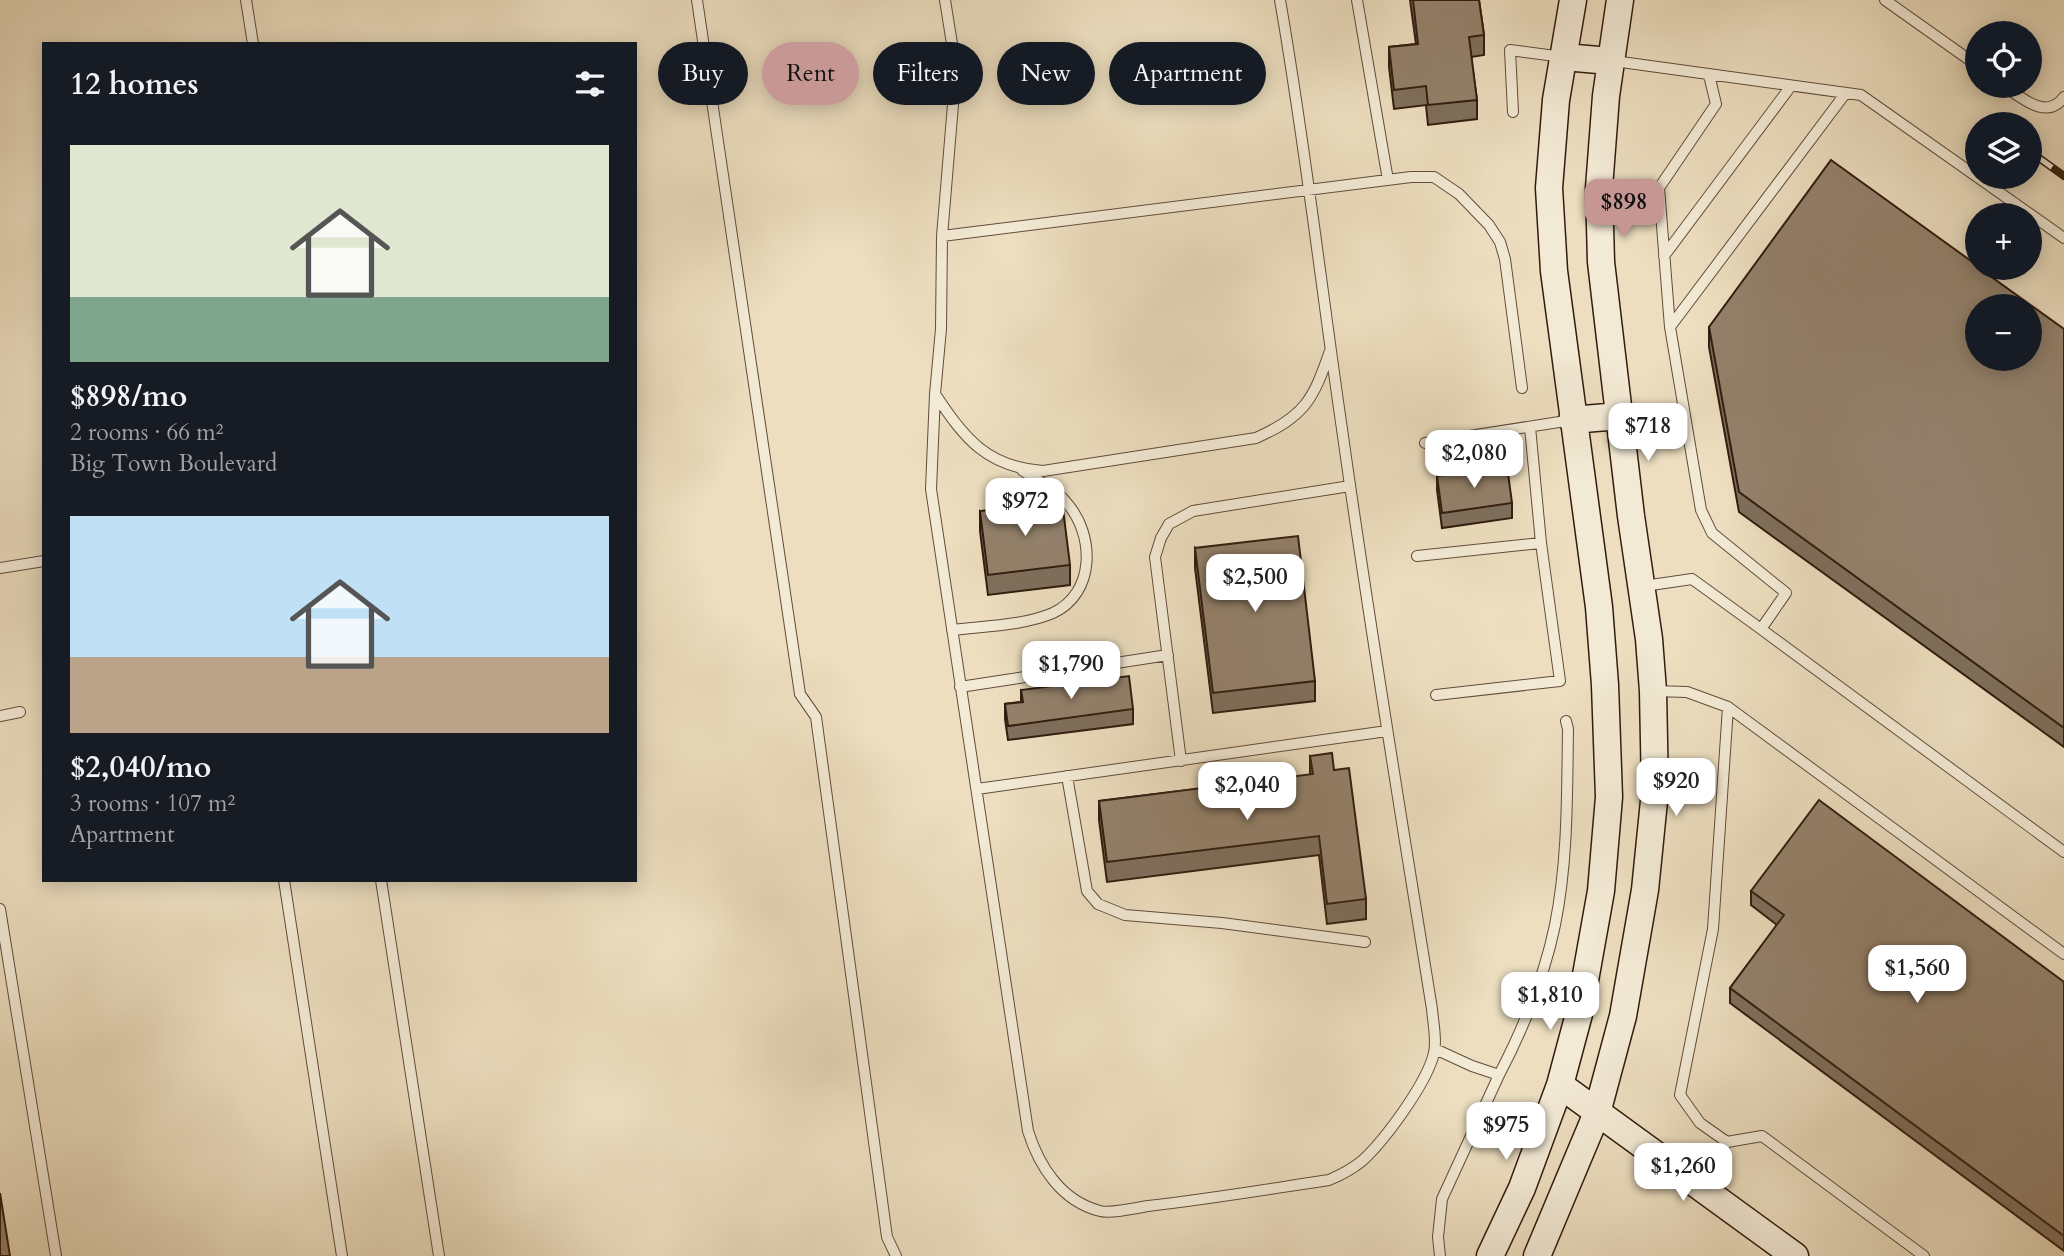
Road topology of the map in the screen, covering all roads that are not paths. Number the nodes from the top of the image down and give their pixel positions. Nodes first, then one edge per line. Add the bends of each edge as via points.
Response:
1 (246, 0) edge
2 (697, 0) edge
3 (945, 0) edge
4 (1280, 0) edge
5 (1357, 0) edge
6 (1573, 0) edge
7 (1620, 0) edge
8 (1885, 0) edge
9 (253, 42) edge
10 (1564, 57) junction
11 (1965, 57) edge
12 (1610, 61) junction
13 (1709, 75) junction
14 (1791, 86) junction
15 (1845, 94) junction
16 (2064, 97) edge
17 (2021, 98) edge
18 (1513, 112) dead end
19 (1388, 180) junction
20 (1311, 191) junction
21 (943, 236) junction
22 (2064, 238) edge
23 (1664, 256) junction
24 (1670, 327) junction
25 (1331, 349) junction
26 (1522, 388) dead end
27 (935, 394) junction
28 (1619, 416) junction
29 (1572, 420) junction
30 (1530, 427) junction
31 (1425, 443) dead end
32 (1019, 468) junction
33 (1350, 486) junction
34 (1541, 543) junction
35 (1417, 556) dead end
36 (42, 561) edge
37 (0, 568) edge
38 (1642, 587) junction
39 (1761, 629) junction
40 (952, 630) junction
41 (1168, 655) junction
42 (960, 687) junction
43 (1653, 691) junction
44 (1436, 695) dead end
45 (1728, 708) junction
46 (20, 712) dead end
47 (0, 716) edge
48 (1566, 721) dead end
49 (1387, 731) junction
50 (1181, 761) junction
51 (1068, 776) junction
52 (977, 789) junction
53 (2064, 852) edge
54 (284, 882) edge
55 (381, 882) edge
56 (0, 909) edge
57 (1365, 942) dead end
58 (2064, 954) edge
59 (1435, 1049) junction
60 (1499, 1075) junction
61 (1560, 1084) junction
62 (1598, 1113) junction
63 (1727, 1142) junction
64 (1698, 1185) junction
65 (56, 1256) edge
66 (342, 1256) edge
67 (439, 1256) edge
68 (896, 1256) edge
69 (1440, 1256) edge
70 (1490, 1256) edge
71 (1537, 1256) edge
72 (1795, 1256) edge
73 (1924, 1256) edge

1 - 9 lane
2 - 68 lane via 800,694 816,717 887,1237
3 - 21 lane via 956,69
4 - 20 lane
5 - 19 lane
6 - 10 main road
7 - 12 main road
8 - 11 lane
10 - 12 main road
10 - 18 lane via 1510,50
10 - 29 main road via 1549,188 1553,271
12 - 13 lane
12 - 28 main road via 1599,188 1601,262
13 - 14 lane
13 - 23 lane via 1716,104 1659,188
14 - 15 lane
14 - 23 lane
15 - 22 lane via 1861,95
15 - 24 lane
16 - 17 lane via 2045,109
19 - 20 lane
19 - 26 lane via 1434,177 1459,194 1500,242
20 - 21 lane
20 - 25 lane
21 - 27 lane
23 - 24 lane
24 - 39 lane via 1701,510 1712,533 1786,593
25 - 32 lane via 1305,407 1282,426 1256,438 1043,471
25 - 33 lane
27 - 32 lane via 972,443 988,456
27 - 40 lane via 932,489
28 - 29 main road
28 - 38 main road
29 - 30 lane
29 - 61 main road via 1599,607 1609,797 1601,891
30 - 31 lane
30 - 34 lane
32 - 40 lane via 1067,502 1083,531 1087,569 1080,587 1068,604 1052,613 1015,623
33 - 41 lane via 1193,511 1169,524 1155,557
33 - 49 lane
34 - 35 lane
34 - 44 lane via 1560,681
36 - 37 lane
38 - 39 lane via 1692,579
38 - 43 main road
39 - 53 lane
40 - 42 lane
41 - 42 lane
41 - 50 lane
42 - 52 lane
43 - 45 lane via 1687,692
43 - 62 main road via 1655,791 1645,890 1623,1016
45 - 58 lane
45 - 63 lane via 1713,929 1680,1094 1700,1123
46 - 47 lane
48 - 60 lane via 1567,805 1555,925 1538,987
49 - 50 lane
49 - 59 lane
50 - 51 lane
51 - 52 lane
51 - 57 lane via 1087,891 1098,904 1125,915
52 - 59 lane via 1028,1131 1045,1173 1078,1200 1101,1212 1329,1180 1346,1173 1376,1144 1415,1093
54 - 66 lane
55 - 67 lane
56 - 65 lane
59 - 60 lane
60 - 69 lane via 1441,1199
61 - 62 main road
61 - 70 main road via 1522,1188
62 - 64 main road
62 - 71 main road
63 - 64 lane
63 - 73 lane via 1762,1136
64 - 72 main road

